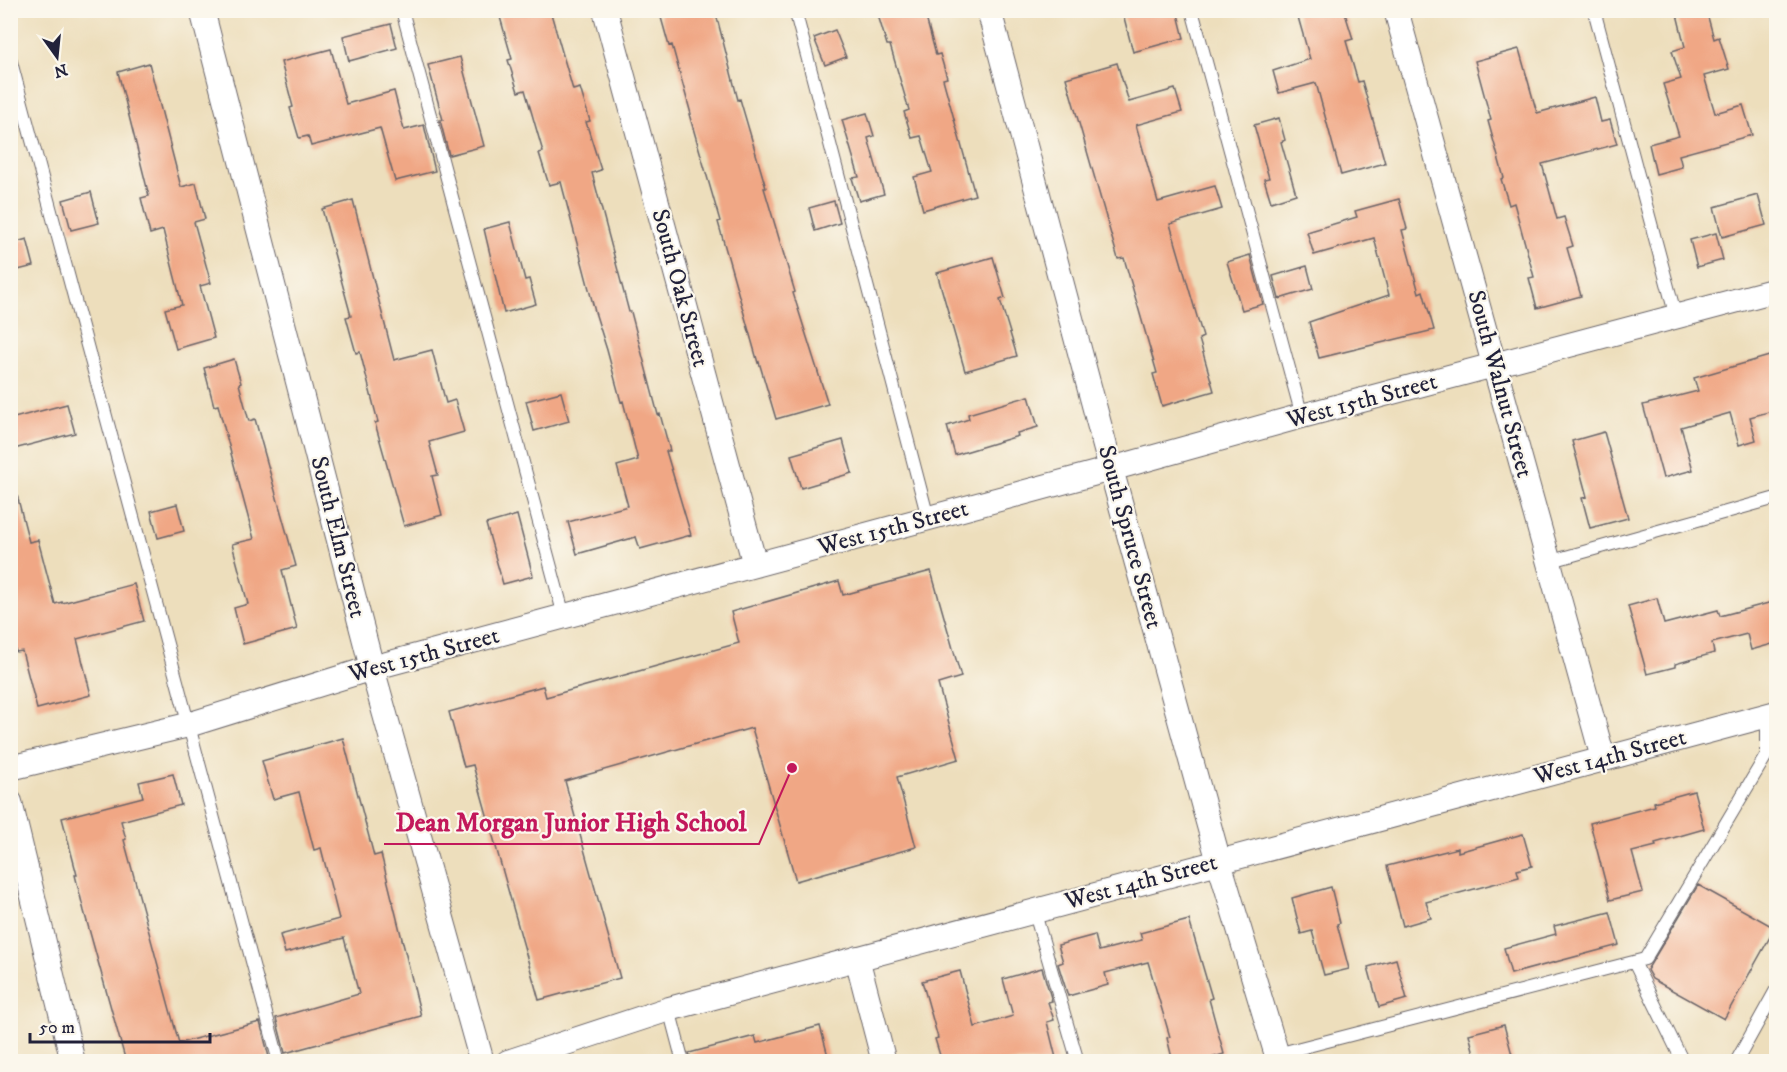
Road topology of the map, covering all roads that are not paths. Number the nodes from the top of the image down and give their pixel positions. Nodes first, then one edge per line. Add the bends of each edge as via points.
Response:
1 (202, 10) edge
2 (402, 10) edge
3 (605, 10) edge
4 (795, 10) edge
5 (988, 10) edge
6 (1192, 10) edge
7 (1396, 10) edge
8 (1594, 10) edge
9 (10, 58) edge
10 (1776, 290) edge
11 (1676, 317) junction
12 (1496, 366) junction
13 (1302, 416) junction
14 (1111, 469) junction
15 (1776, 498) edge
16 (928, 518) junction
17 (1548, 562) junction
18 (755, 565) junction
19 (564, 616) junction
20 (372, 668) junction
21 (1772, 714) edge
22 (188, 725) junction
23 (1772, 755) edge
24 (1603, 758) junction
25 (10, 768) edge
26 (10, 802) edge
27 (1219, 862) junction
28 (1034, 910) junction
29 (856, 958) junction
30 (1634, 962) junction
31 (1776, 990) edge
32 (669, 1009) junction
33 (1278, 1058) edge
34 (73, 1062) edge
35 (279, 1062) edge
36 (482, 1062) edge
37 (508, 1062) edge
38 (683, 1062) edge
39 (884, 1062) edge
40 (1078, 1062) edge
41 (1683, 1062) edge
42 (1736, 1062) edge

1 - 20 street, South Elm Street
2 - 19 lane
3 - 18 street, South Oak Street
4 - 16 lane
5 - 14 street, South Spruce Street
6 - 13 lane
7 - 12 street, South Walnut Street
8 - 11 lane
9 - 22 lane
10 - 11 street, West 15th Street
11 - 12 street, West 15th Street
12 - 13 street, West 15th Street
12 - 17 street, South Walnut Street
13 - 14 street, West 15th Street
14 - 16 street, West 15th Street
14 - 27 street, South Spruce Street
15 - 17 lane
16 - 18 street, West 15th Street
17 - 24 street, South Walnut Street
18 - 19 street, West 15th Street
19 - 20 street, West 15th Street
20 - 22 street, West 15th Street
20 - 36 street, South Elm Street
21 - 23 lane
21 - 24 street, West 14th Street
22 - 25 street, West 15th Street
22 - 35 lane
23 - 30 lane via 1646,959
24 - 27 street, West 14th Street
26 - 34 street
27 - 28 street, West 14th Street
27 - 33 street, South Spruce Street
28 - 29 street, West 14th Street
28 - 40 lane
29 - 32 street, West 14th Street
29 - 39 street
30 - 33 lane
30 - 41 lane
31 - 42 lane
32 - 37 street, West 14th Street
32 - 38 lane

